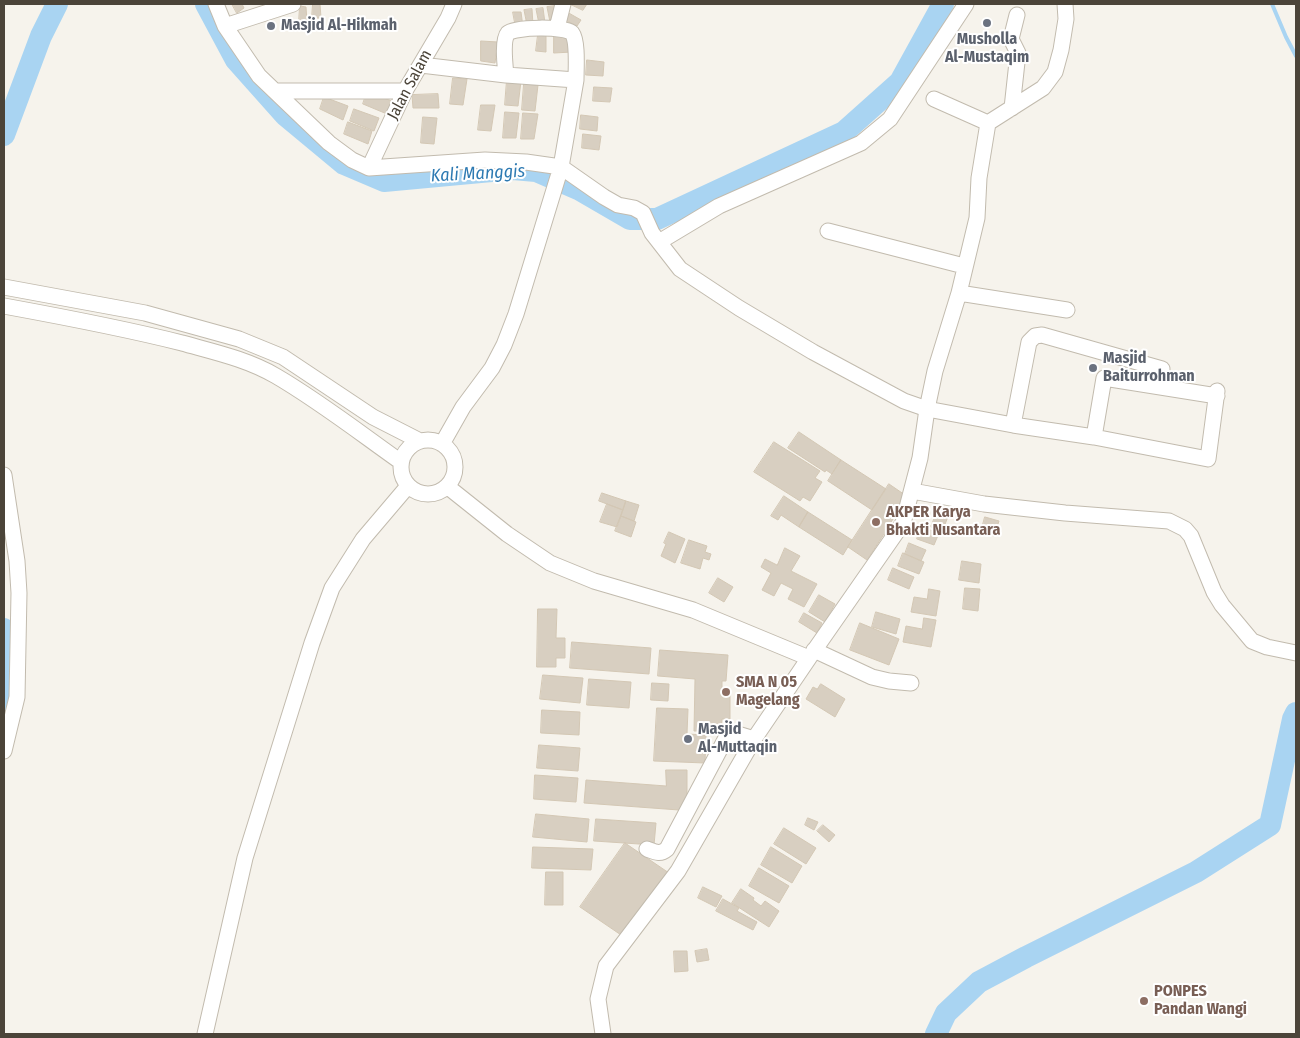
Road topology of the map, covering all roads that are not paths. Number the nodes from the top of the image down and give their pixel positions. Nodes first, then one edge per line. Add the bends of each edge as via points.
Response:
1 (216, 4) edge
2 (293, 4) edge
3 (454, 4) edge
4 (563, 4) edge
5 (966, 4) edge
6 (1065, 4) edge
7 (1017, 14) dead end
8 (225, 26) junction
9 (557, 28) junction
10 (421, 65) junction
11 (506, 75) junction
12 (576, 80) junction
13 (275, 91) junction
14 (405, 91) junction
15 (934, 99) dead end
16 (1012, 108) junction
17 (988, 123) junction
18 (369, 168) junction
19 (560, 169) junction
20 (828, 231) dead end
21 (655, 238) junction
22 (964, 266) junction
23 (4, 287) edge
24 (959, 293) junction
25 (70, 299) junction
26 (4, 306) edge
27 (1067, 310) dead end
28 (69, 318) junction
29 (1162, 369) dead end
30 (927, 409) junction
31 (1014, 425) junction
32 (1094, 437) junction
33 (420, 441) junction
34 (442, 444) junction
35 (401, 462) junction
36 (4, 475) edge
37 (408, 486) junction
38 (448, 487) junction
39 (912, 491) junction
40 (1296, 653) edge
41 (811, 654) junction
42 (911, 683) dead end
43 (754, 739) junction
44 (4, 751) edge
45 (647, 849) dead end
46 (205, 1034) edge
47 (603, 1034) edge

1 - 8 street
2 - 8 street
3 - 10 street, Jalan Salam
4 - 9 street
5 - 21 street via 890,119 861,143
6 - 16 street via 1055,72 1043,88
7 - 16 street via 1010,39 1018,53
8 - 13 street via 259,76
9 - 11 street via 512,29 506,34
9 - 12 street via 572,34 575,41
10 - 11 street
10 - 14 street, Jalan Salam
11 - 12 street
12 - 19 street
13 - 14 street
13 - 18 street via 329,143
14 - 18 street, Jalan Salam
15 - 17 street
16 - 17 street
17 - 22 street via 979,178 977,218
18 - 19 street via 485,160 526,162
19 - 21 street via 618,205 643,213
19 - 34 street via 504,345
20 - 22 street
21 - 30 street via 680,269 739,308 904,401
22 - 24 street
23 - 25 street
24 - 27 street
24 - 30 street
25 - 28 street
25 - 33 street via 145,313 238,339 283,357 373,417
26 - 28 street
28 - 35 street via 141,332 253,365 275,375
29 - 31 street via 1042,335 1035,336 1029,342
30 - 31 street
30 - 39 street
31 - 32 street
32 - 32 street via 1208,459 1217,394 1104,378
33 - 34 street
33 - 35 street via 408,449
34 - 38 street via 456,464
35 - 37 street via 403,479
36 - 44 street via 19,592 17,697
37 - 38 street via 432,495
37 - 46 street via 363,539 332,588 245,858
38 - 41 street via 507,534 550,562 594,581 694,610
39 - 40 street via 984,504 1178,524 1190,536 1222,605 1252,641 1267,648
39 - 41 street via 903,522
41 - 42 street via 872,677
41 - 43 street
43 - 45 street via 734,733 727,736 667,849 659,853
43 - 47 street via 678,871 606,966 598,999

